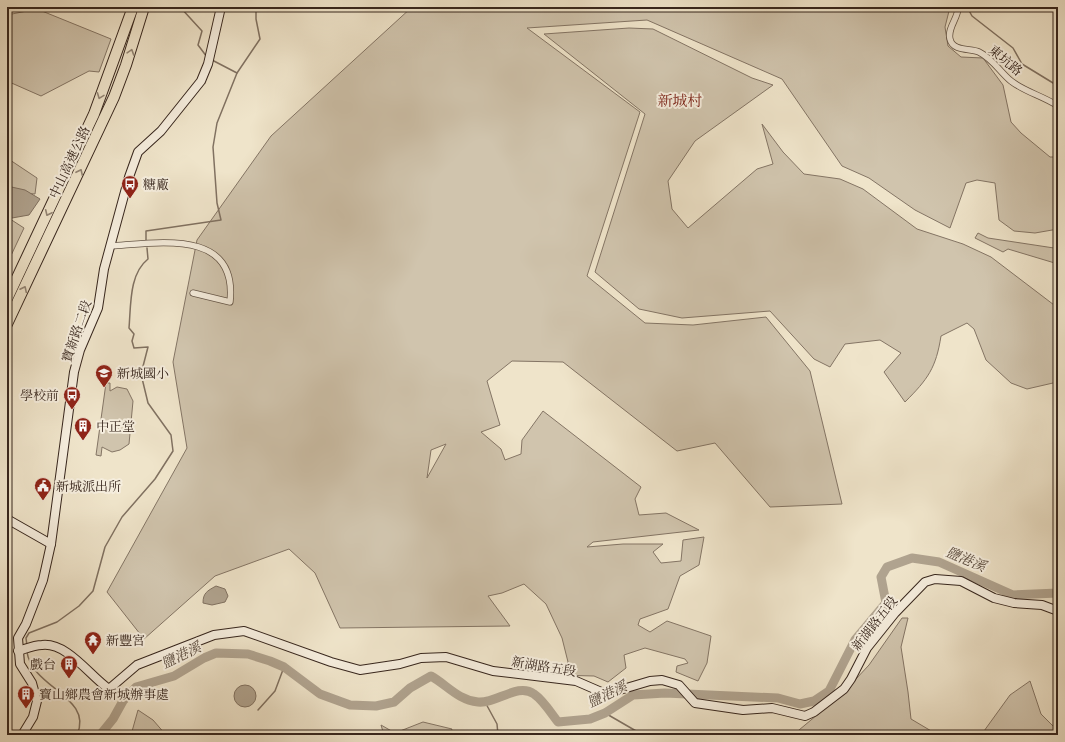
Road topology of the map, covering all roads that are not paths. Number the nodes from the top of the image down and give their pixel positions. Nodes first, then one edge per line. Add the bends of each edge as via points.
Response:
1 (133, 7) edge
2 (144, 7) edge
3 (221, 7) edge
4 (958, 7) edge
5 (1058, 106) edge
6 (111, 246) junction
7 (193, 293) dead end
8 (7, 298) edge
9 (7, 324) edge
10 (7, 519) edge
11 (51, 544) junction
12 (1058, 611) edge
13 (18, 651) junction
14 (25, 733) edge

1 -> 8 highway, 中山高速公路 via 94,114
9 -> 2 highway, 中山高速公路 via 114,97
3 - 6 street, 寶新路二段 via 208,64 201,81 160,131 138,152
4 - 5 street, 東坑路 via 950,32 953,45 978,51 1011,81
6 - 7 street via 176,242 198,247 216,255 224,264 231,288 230,302
6 - 11 street, 寶新路二段 via 98,308 80,350 74,372
10 - 11 street
11 - 13 street, 寶新路二段 via 43,580 18,638
12 - 13 street, 新湖路五段 via 1042,605 1014,603 994,598 961,581 935,579 925,582 900,607 867,648 844,689 805,716 772,708 743,710 695,703 685,690 672,682 662,680 606,694 576,681 493,671 446,657 422,658 360,670 244,631 214,635 137,665 109,689 73,657 51,645
13 - 14 street, 寶新路二段 via 20,664 32,683 37,701

